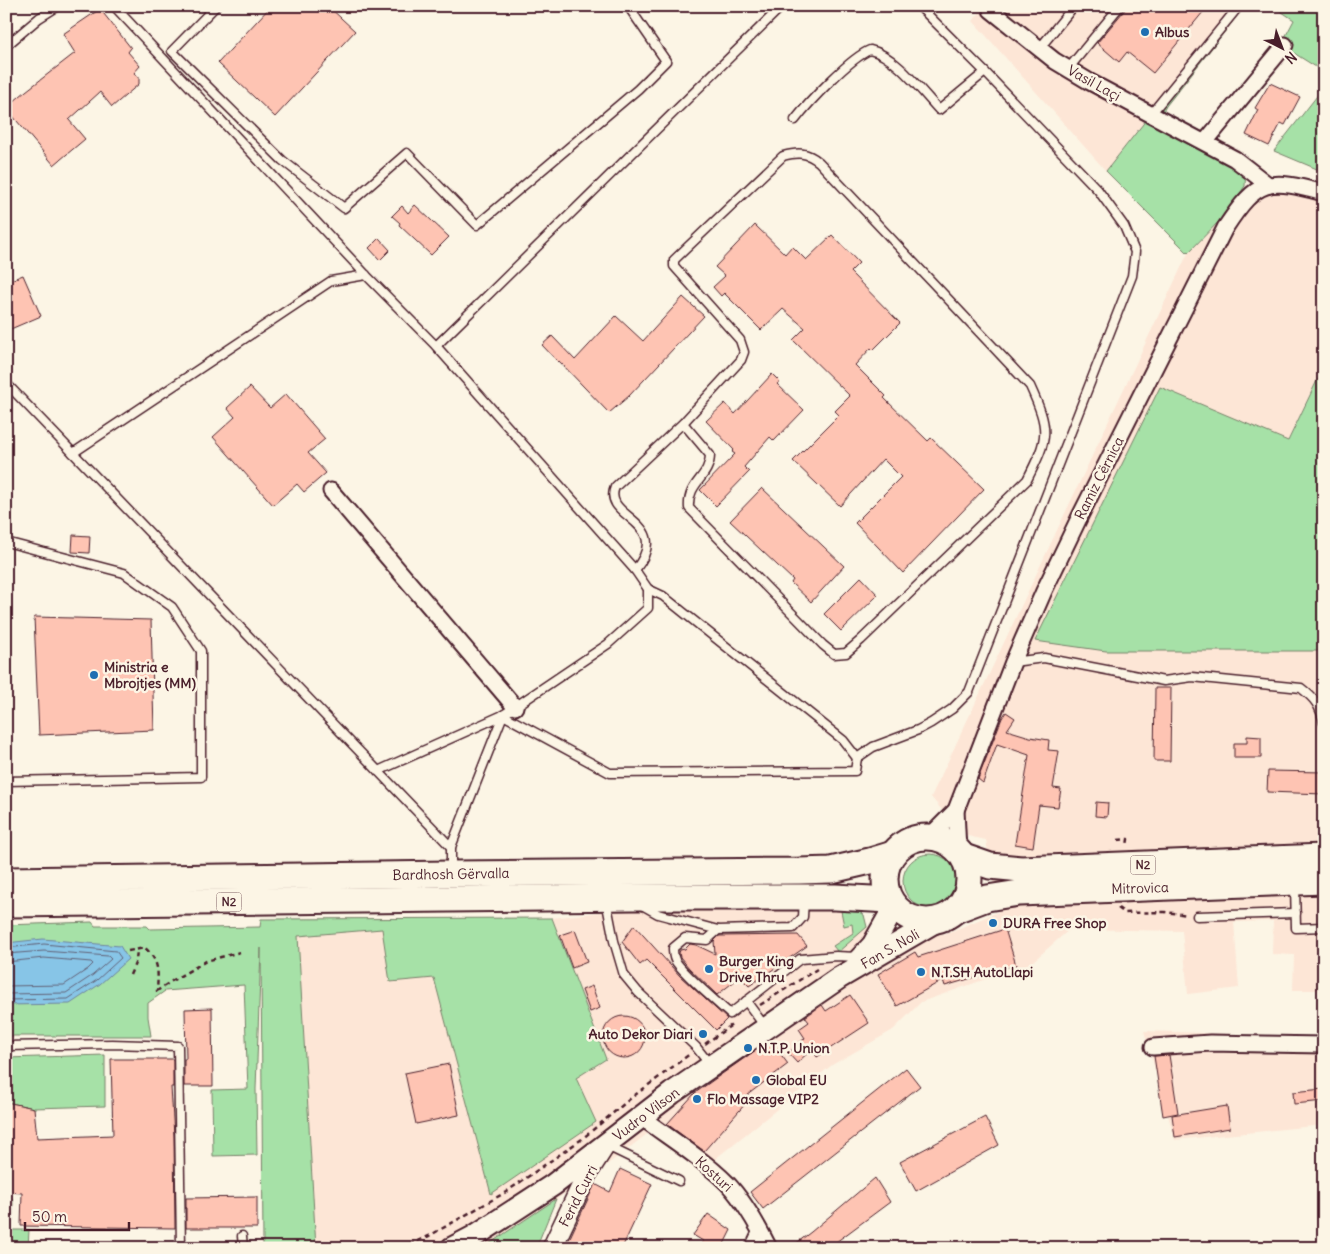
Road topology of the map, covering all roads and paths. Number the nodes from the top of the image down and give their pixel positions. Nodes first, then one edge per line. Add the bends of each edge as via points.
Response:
1 (58, 6) edge
2 (114, 6) edge
3 (216, 6) edge
4 (628, 6) edge
5 (782, 6) edge
6 (919, 6) edge
7 (1074, 6) edge
8 (1120, 6) edge
9 (1239, 6) edge
10 (991, 10) dead end
11 (6, 46) edge
12 (1285, 46) dead end
13 (1039, 49) junction
14 (1068, 69) junction
15 (984, 72) junction
16 (1151, 114) junction
17 (795, 120) dead end
18 (1205, 142) junction
19 (1268, 184) junction
20 (1324, 193) edge
21 (366, 275) junction
22 (436, 346) junction
23 (6, 383) edge
24 (683, 423) junction
25 (73, 453) junction
26 (331, 491) dead end
27 (6, 542) edge
28 (635, 570) junction
29 (648, 589) junction
30 (663, 596) junction
31 (648, 608) junction
32 (1013, 662) junction
33 (509, 711) junction
34 (1324, 723) edge
35 (857, 758) junction
36 (378, 771) junction
37 (6, 781) edge
38 (956, 810) junction
39 (929, 837) junction
40 (452, 847) junction
41 (961, 853) junction
42 (893, 854) junction
43 (1324, 857) edge
44 (6, 880) edge
45 (1324, 881) edge
46 (1295, 883) junction
47 (451, 887) junction
48 (633, 897) junction
49 (804, 897) junction
50 (606, 898) junction
51 (892, 903) junction
52 (6, 904) edge
53 (1118, 908) dead end
54 (1296, 913) junction
55 (949, 914) junction
56 (1197, 916) joint
57 (1324, 927) edge
58 (718, 930) junction
59 (137, 950) junction
60 (128, 951) dead end
61 (240, 952) dead end
62 (836, 956) junction
63 (861, 958) junction
64 (130, 975) dead end
65 (840, 978) junction
66 (746, 1001) junction
67 (753, 1010) junction
68 (766, 1028) junction
69 (1324, 1045) edge
70 (6, 1046) edge
71 (1153, 1047) dead end
72 (698, 1049) junction
73 (711, 1066) junction
74 (641, 1117) junction
75 (605, 1145) junction
76 (678, 1181) dead end
77 (13, 1225) dead end
78 (6, 1226) edge
79 (758, 1229) junction
80 (242, 1236) dead end
81 (182, 1248) edge
82 (243, 1248) edge
83 (401, 1248) edge
84 (452, 1248) edge
85 (552, 1248) edge
86 (749, 1248) edge
87 (770, 1248) edge

1 - 11 lane
2 - 21 lane
3 - 4 lane via 172,51 282,160 344,208 407,153 477,225 638,90 666,61
5 - 22 lane
6 - 15 lane
7 - 13 lane
8 - 14 lane
9 - 16 lane
10 - 13 street, Vasil Laçi
12 - 18 street
13 - 14 street, Vasil Laçi
14 - 16 street, Vasil Laçi
15 - 17 lane via 939,110 899,68 870,50 846,66
15 - 35 lane via 1098,190 1124,226 1135,252 1132,276 969,692 931,723 873,747
16 - 18 street, Vasil Laçi
18 - 19 street, Vasil Laçi
19 - 20 street
19 - 32 street, Ramiz Cërnica via 1249,196 1225,228 1081,514
21 - 22 lane
21 - 25 lane via 331,281
22 - 28 lane
23 - 25 lane
24 - 24 lane via 710,455 706,470 688,497 689,508 834,654 846,652 861,640 1027,480 1042,449 1045,428 1042,412 1030,386 819,162 801,152 783,156 674,260 674,266 740,340 744,349 741,360
24 - 28 lane via 615,487 613,493 616,504 638,524 648,542 645,556
25 - 36 lane
26 - 33 street
27 - 37 lane via 124,573 172,607 201,651 200,777
28 - 29 lane
29 - 30 lane
29 - 31 lane
30 - 31 lane
30 - 35 lane via 843,740
31 - 33 lane via 608,644
32 - 34 lane via 1044,658 1164,681 1192,677 1301,688 1321,708
32 - 38 street, Ramiz Cërnica
33 - 35 lane via 610,773 855,771
33 - 36 lane
33 - 40 lane
36 - 40 lane
38 - 39 street, Ramiz Cërnica
38 - 41 street
39 - 41 highway, N2 via 950,843
39 - 42 highway, N2 via 903,844
40 - 47 lane
41 - 43 highway, Mitrovica / N2 via 996,867 1029,869
41 - 55 highway via 969,870 970,884 966,897
42 - 47 highway, Bardhosh Gërvalla / N2 via 830,870
42 - 51 highway via 885,876
44 - 47 highway, Bardhosh Gërvalla / N2
45 - 46 highway, Mitrovica / N2
46 - 54 lane
46 - 55 highway, Mitrovica / N2 via 1019,893 987,898
47 - 50 highway, Bardhosh Gërvalla / N2
47 - 52 highway, Bardhosh Gërvalla / N2
48 - 49 highway, Bardhosh Gërvalla / N2
48 - 50 highway, Bardhosh Gërvalla / N2
48 - 58 lane via 658,914
49 - 51 highway, Bardhosh Gërvalla / N2
49 - 58 lane via 803,917 792,928
50 - 72 lane via 624,975
51 - 55 highway, N2 via 915,920 928,922
51 - 63 main road via 876,940
53 - 56 path via 1125,913 1165,912
54 - 56 lane
54 - 57 lane via 1296,928
55 - 65 main road, Fan S. Noli
58 - 66 lane via 707,940 685,938 673,948 675,960 730,1014
59 - 60 path
59 - 61 path via 145,948 154,956 158,991 206,961
59 - 64 path
62 - 63 lane
62 - 66 lane via 800,959
62 - 67 path
63 - 65 main road
65 - 68 main road, Vudro Vilson
66 - 67 lane
67 - 68 lane
67 - 72 path
68 - 73 main road, Vudro Vilson
69 - 71 street via 1210,1043
70 - 81 lane via 178,1046
72 - 73 lane
72 - 83 path via 582,1139 506,1192 429,1236
73 - 74 main road, Vudro Vilson
74 - 75 main road, Vudro Vilson
74 - 79 street, Kosturi via 726,1182
75 - 76 lane
75 - 84 main road, Vudro Vilson via 510,1214
75 - 85 street, Ferid Curri via 587,1174
77 - 78 path
79 - 86 lane
79 - 87 street, Kosturi
80 - 82 lane

